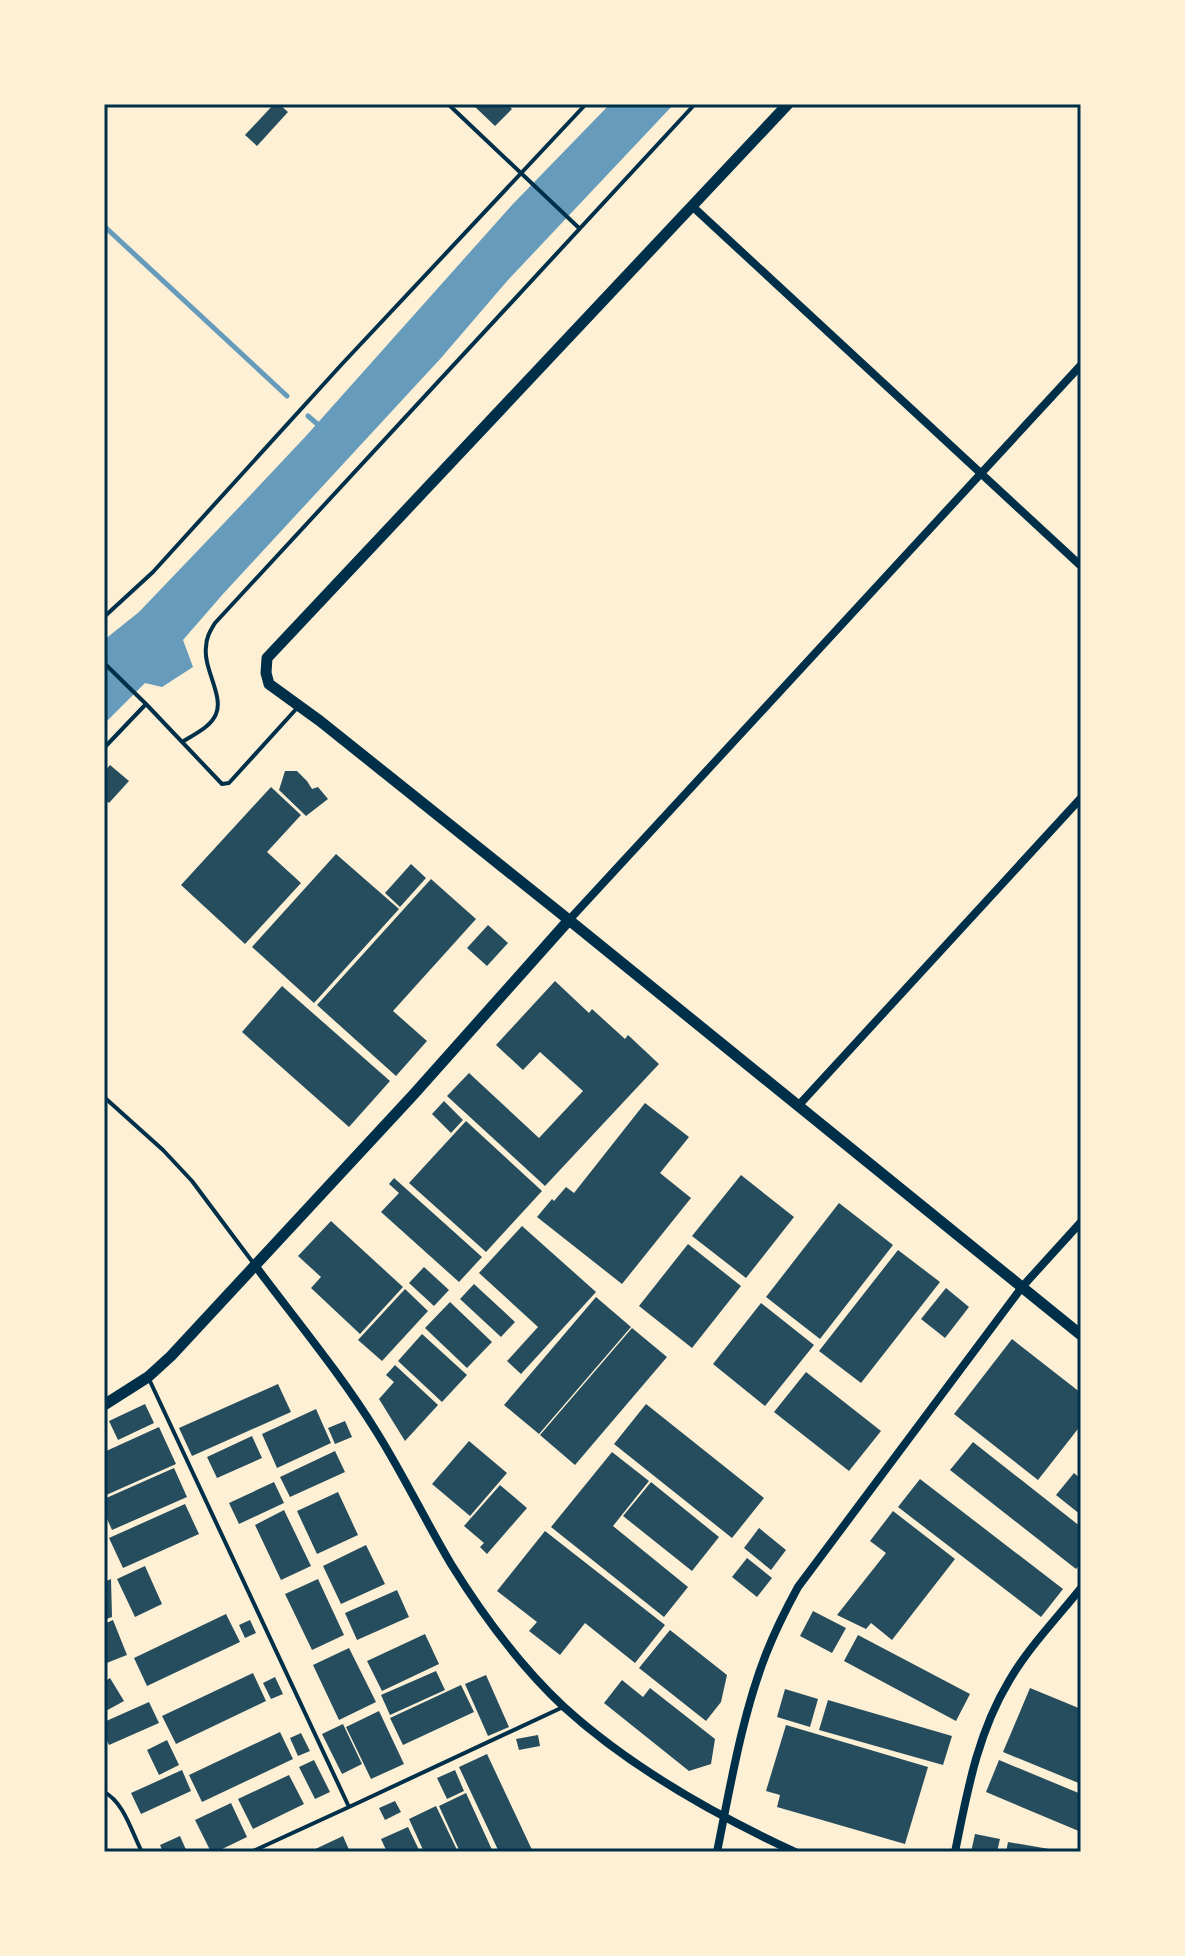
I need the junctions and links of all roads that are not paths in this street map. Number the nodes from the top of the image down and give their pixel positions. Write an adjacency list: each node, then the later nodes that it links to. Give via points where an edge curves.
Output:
1 (448, 104): 5 (lane)
2 (586, 104): 5 (lane)
3 (695, 104): 7 (lane)
4 (788, 104): 6 (street)
5 (522, 173): 7 (lane); 11 (lane, via 153,572)
6 (692, 206): 9 (street); 14 (street, via 267,658 269,684)
7 (579, 228): 15 (lane, via 215,623 205,649 216,716)
8 (1081, 365): 9 (street)
9 (982, 474): 10 (street); 18 (street)
10 (1081, 566)
11 (104, 617)
12 (104, 663): 13 (lane)
13 (146, 704): 15 (lane); 16 (lane)
14 (298, 706): 15 (lane, via 229,783 222,784); 18 (street)
15 (182, 742)
16 (104, 748)
17 (1081, 798): 20 (street)
18 (569, 920): 20 (street); 22 (street)
19 (104, 1097): 22 (lane, via 192,1181)
20 (798, 1106): 23 (street)
21 (1081, 1222): 23 (street)
22 (254, 1264): 25 (street); 28 (street, via 375,1428 480,1608)
23 (1022, 1287): 24 (street); 31 (street, via 798,1587 756,1680)
24 (1081, 1335)
25 (148, 1377): 26 (street); 30 (lane)
26 (104, 1405)
27 (1081, 1588): 36 (street, via 1009,1680 995,1707 975,1759)
28 (563, 1707): 30 (lane); 31 (street, via 649,1772)
29 (104, 1792): 32 (lane, via 118,1804)
30 (349, 1807): 33 (lane)
31 (724, 1817): 34 (street); 35 (street)
32 (142, 1852)
33 (251, 1852)
34 (717, 1852)
35 (795, 1852)
36 (955, 1852)

